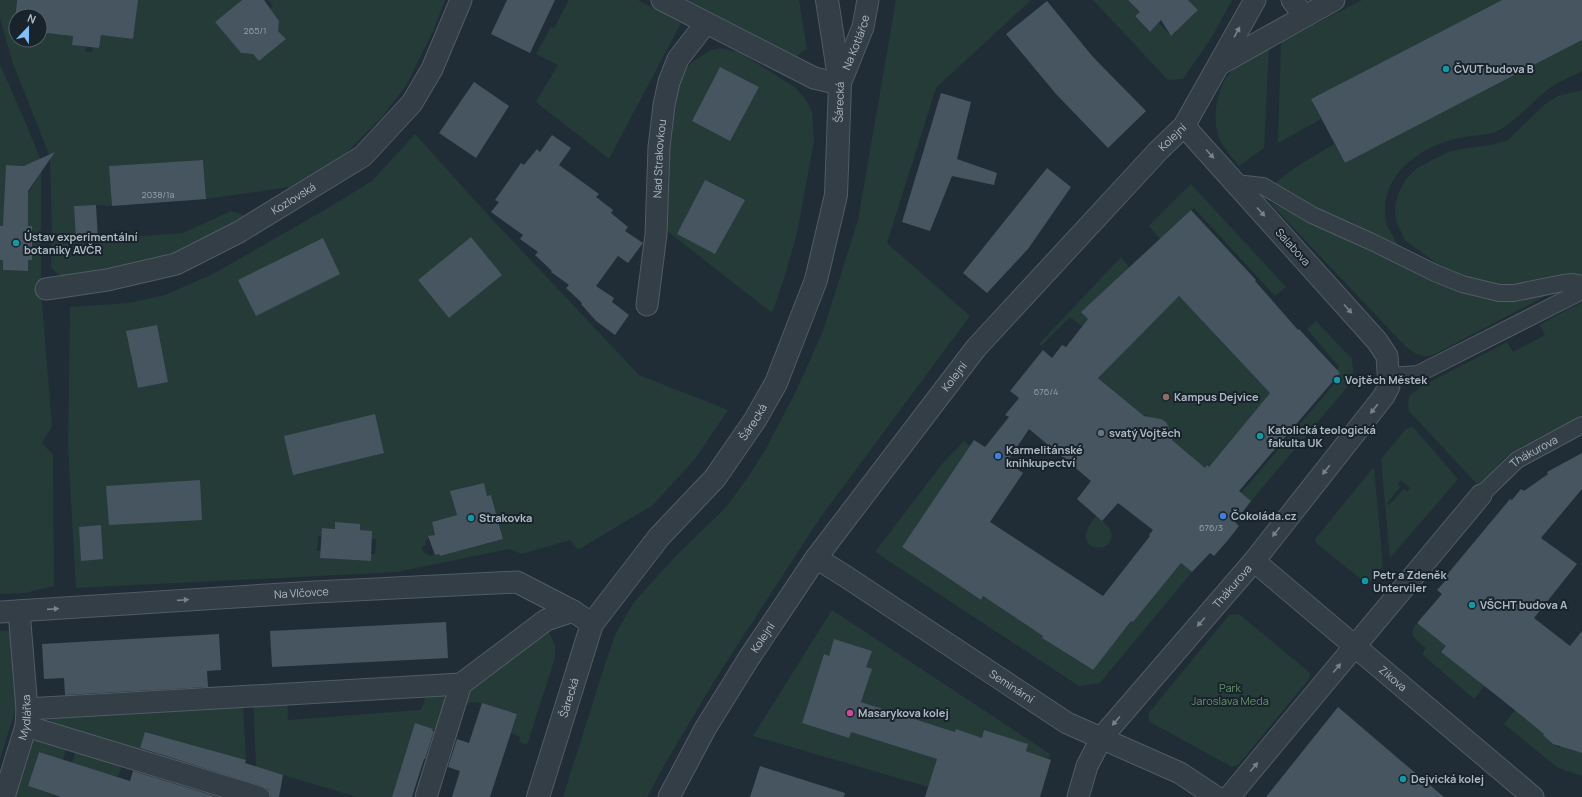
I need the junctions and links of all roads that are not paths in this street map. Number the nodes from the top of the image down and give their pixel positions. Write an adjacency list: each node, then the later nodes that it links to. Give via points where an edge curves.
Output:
1 (461, 0): 14 (street, Kozlovská, via 432,69 412,103 363,156 239,232 176,264 107,280)
2 (662, 0): 8 (street)
3 (827, 0): 10 (street, Šárecká)
4 (868, 0): 10 (street, Na Kotlářce, via 863,27)
5 (1255, 0): 9 (street, Kolejní, one-way to 5)
6 (1334, 0): 7 (street)
7 (1298, 8): 9 (street)
8 (706, 23): 10 (street, via 814,78); 16 (street, Nad Strakovkou, via 678,59 664,105 659,147 656,234)
9 (1220, 64): 11 (street, Kolejní)
10 (840, 84): 24 (street, Šárecká, via 836,195 816,280 776,384 715,478 659,537)
11 (1184, 126): 12 (street, Salabova, one-way to 12); 20 (street, Kolejní, via 976,348)
12 (1235, 183): 13 (street, via 1263,186 1312,215 1462,284 1499,293 1563,283); 17 (street, Salabova, one-way to 17, via 1377,341 1387,356)
13 (1582, 284)
14 (46, 289)
15 (1582, 291): 17 (street, via 1418,374)
16 (647, 305)
17 (1389, 376): 21 (street, Thákurova, one-way to 21, via 1389,386 1384,396)
18 (1582, 425): 19 (street, Thákurova, via 1516,460)
19 (1481, 495): 25 (street, Thákurova)
20 (816, 558): 28 (street, Seminární, via 1067,722); 33 (street, Kolejní, via 705,729)
21 (1254, 561): 25 (street, Zikova); 28 (street, Thákurova, one-way to 28)
22 (10, 611): 23 (street, Na Vlčovce, one-way to 23, via 517,582); 27 (street, Mydlářka)
23 (573, 611): 24 (street, Na Vlčovce); 26 (street, via 546,620)
24 (592, 624): 32 (street, Šárecká)
25 (1356, 646): 36 (street, Thákurova, one-way to 25); 37 (street, Zikova)
26 (461, 684): 27 (street); 31 (street)
27 (27, 717): 29 (street, Mydlářka); 30 (street)
28 (1102, 737): 34 (street, Thákurova, via 1087,766); 35 (street, Seminární, via 1180,773)
29 (4, 797)
30 (259, 797)
31 (426, 797)
32 (538, 797)
33 (669, 797)
34 (1078, 797)
35 (1216, 797)
36 (1229, 797)
37 (1533, 797)

